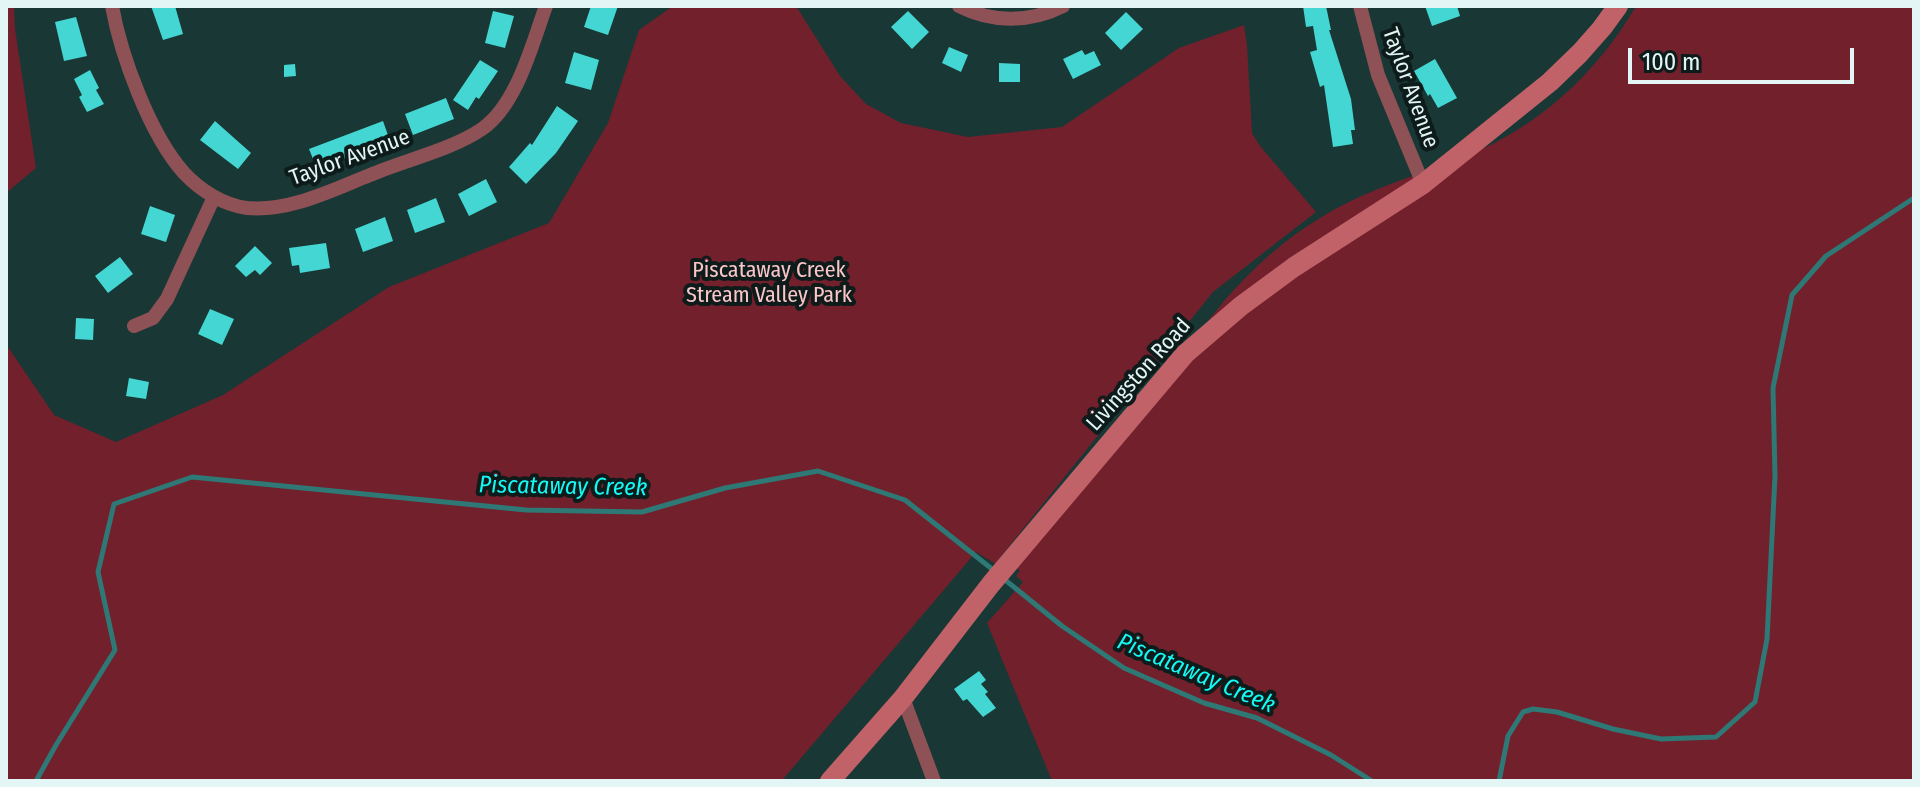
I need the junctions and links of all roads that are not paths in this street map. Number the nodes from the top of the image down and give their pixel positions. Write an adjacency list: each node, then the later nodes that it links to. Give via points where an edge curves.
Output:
1 (112, 6): 8 (street, Taylor Avenue, via 131,70 162,141 182,171)
2 (546, 6): 8 (street, Taylor Avenue, via 517,84 481,129 302,201 246,208)
3 (959, 6): 4 (street, via 1001,19 1033,18)
4 (1063, 6)
5 (1360, 6): 7 (street, Taylor Avenue, via 1378,75)
6 (1618, 6): 7 (main road, Livingston Road, via 1550,82)
7 (1423, 184): 10 (main road, Livingston Road, via 1294,267 1185,354 991,584)
8 (214, 197): 9 (street, via 167,299 153,318)
9 (134, 326)
10 (903, 698): 11 (main road, Livingston Road); 12 (street)
11 (830, 781)
12 (934, 781)

